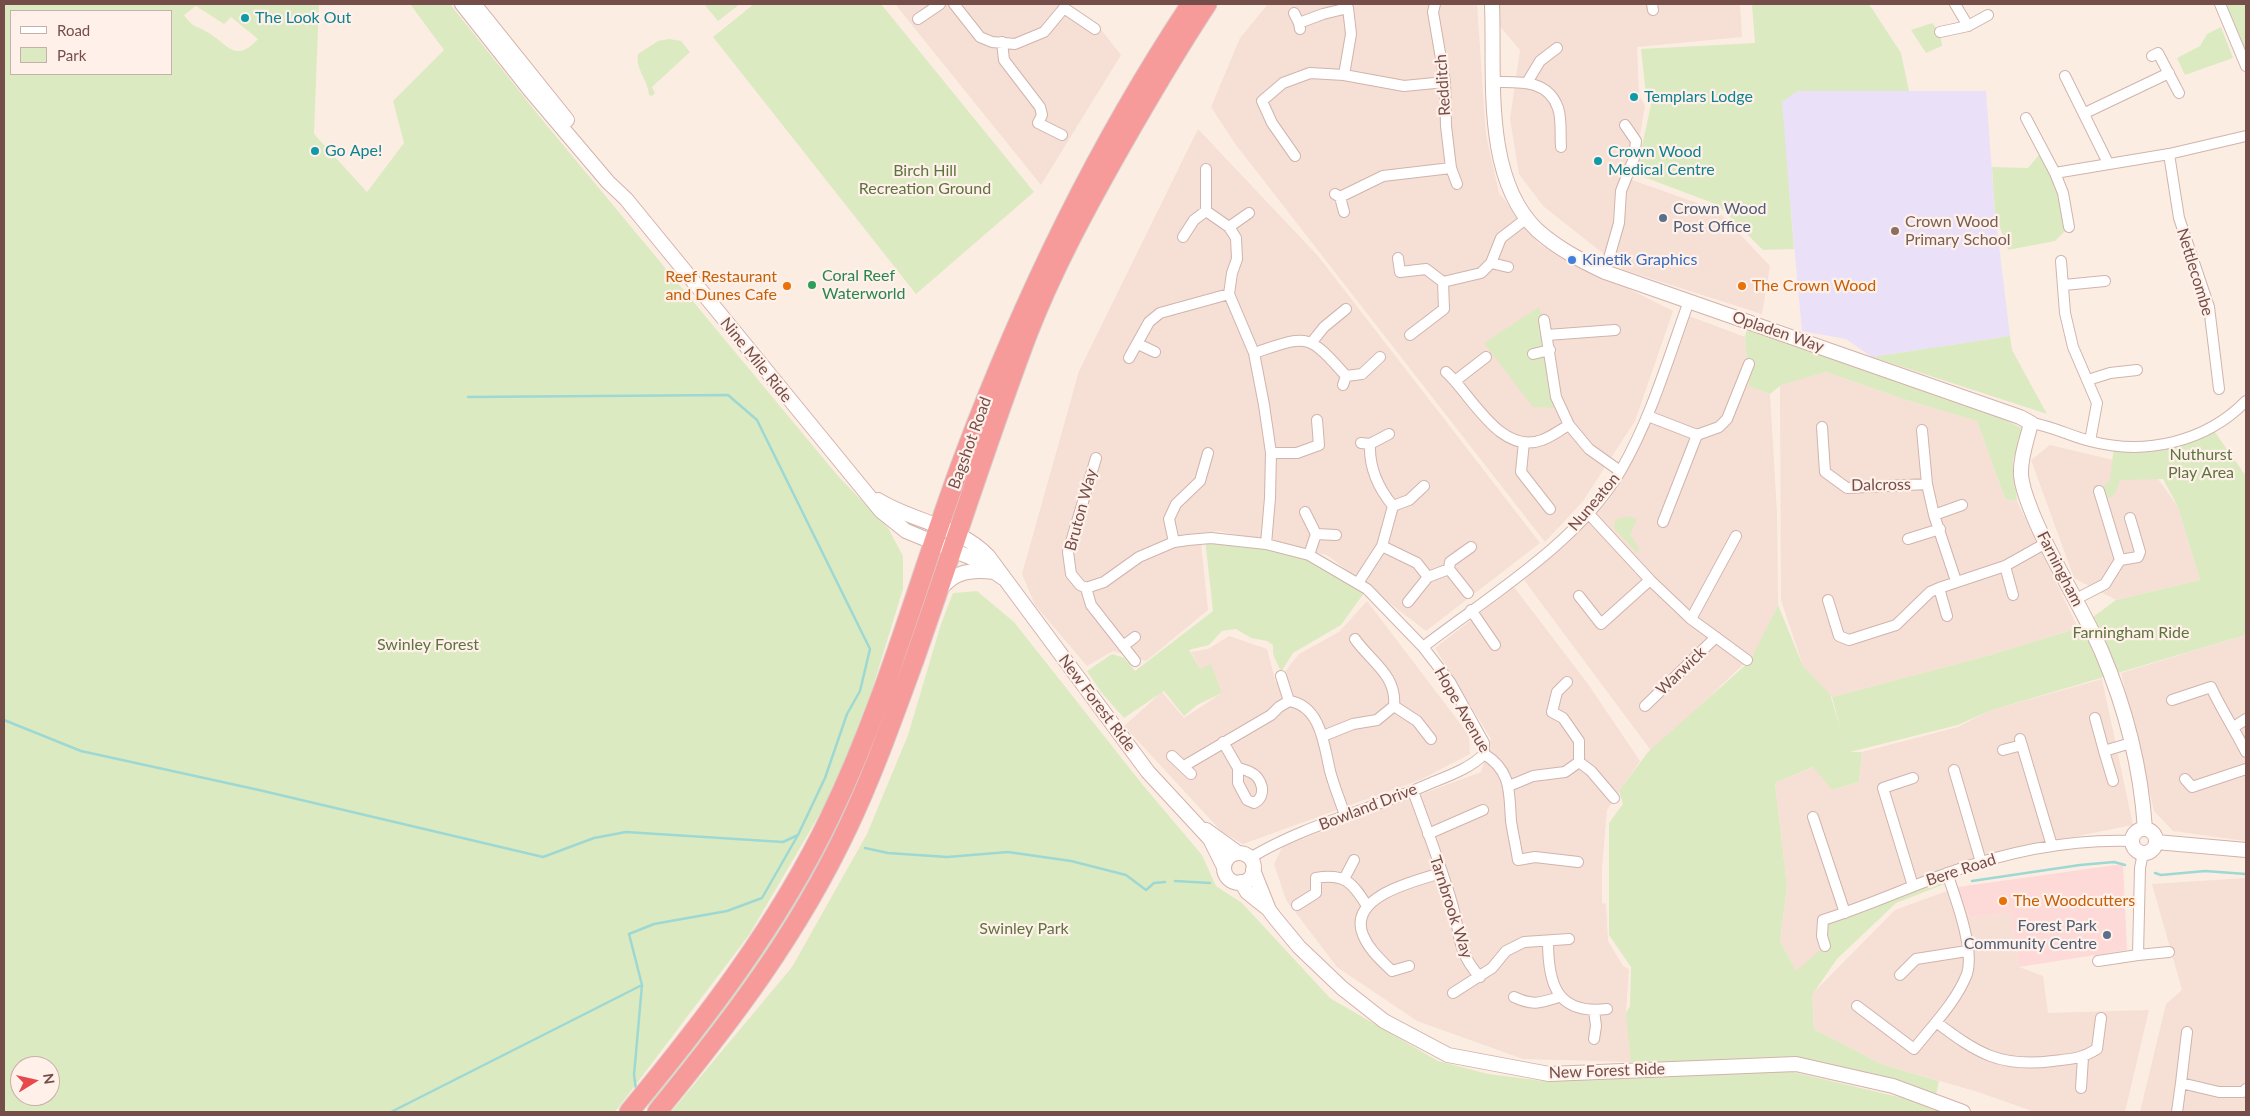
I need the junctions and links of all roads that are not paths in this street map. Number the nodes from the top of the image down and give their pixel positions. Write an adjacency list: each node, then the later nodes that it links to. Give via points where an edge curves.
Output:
1 (462, 4): 45 (main road, Nine Mile Ride, via 530,90)
2 (474, 4): 45 (main road, Nine Mile Ride, via 614,176)
3 (940, 4): 15 (street)
4 (954, 4): 19 (street, via 980,37)
5 (1191, 4): 30 (highway)
6 (1207, 4): 30 (highway)
7 (1436, 4): 28 (street, Redditch, via 1433,12)
8 (1492, 4): 29 (main road, Opladen Way)
9 (1956, 4): 16 (street)
10 (2220, 4): 21 (street)
11 (1061, 6): 17 (street); 19 (street, via 1044,32 1015,44)
12 (1348, 6): 13 (street, via 1300,26); 25 (street, via 1351,34)
13 (1294, 13)
14 (1988, 15): 16 (street)
15 (918, 19)
16 (1968, 26): 18 (street)
17 (1095, 29)
18 (1940, 32)
19 (1002, 42): 35 (street, via 1004,60 1040,107 1042,115 1038,123)
20 (1557, 48): 27 (street, via 1540,61)
21 (2244, 54): 23 (street)
22 (2152, 56): 24 (street, via 2158,52)
23 (2246, 66)
24 (2169, 73): 31 (street); 32 (street)
25 (1344, 74): 28 (street, via 1404,86); 39 (street, via 1310,72 1283,83 1262,101 1272,123)
26 (2065, 76): 32 (street)
27 (1528, 81): 29 (street); 37 (street, via 1548,91 1558,108)
28 (1445, 82): 41 (street, Redditch)
29 (1494, 82): 49 (main road, Opladen Way, via 1500,158 1509,188)
30 (1149, 84): 113 (highway, Bagshot Road, via 1045,295); 113 (highway, Bagshot Road, via 1072,208 1034,286 998,368)
31 (2178, 93)
32 (2085, 113): 40 (street)
33 (2026, 118): 43 (street)
34 (1625, 125): 57 (street, via 1636,141 1634,158 1621,192 1619,223)
35 (1062, 135)
36 (2246, 136): 38 (street)
37 (1561, 148)
38 (2169, 154): 40 (street); 82 (street, Nettlecombe, via 2179,218 2209,307)
39 (1295, 156)
40 (2108, 163): 43 (street)
41 (1451, 168): 44 (street, Redditch); 47 (street, via 1383,176 1338,196)
42 (1206, 169): 46 (street)
43 (2055, 173): 51 (street, via 2063,193)
44 (1457, 184)
45 (626, 199): 113 (main road, Nine Mile Ride, via 891,520 906,531)
46 (1206, 211): 50 (street); 52 (street, via 1194,220)
47 (1344, 212)
48 (1249, 213): 50 (street)
49 (1527, 218): 55 (street, via 1501,238); 57 (main road, Opladen Way, via 1553,243 1578,260)
50 (1229, 227): 61 (street, via 1236,238 1237,259)
51 (2068, 227)
52 (1183, 237)
53 (1398, 258): 59 (street, via 1400,272 1426,269)
54 (2061, 261): 60 (street)
55 (1491, 263): 56 (street); 59 (street, via 1481,273)
56 (1508, 267)
57 (1605, 272): 62 (main road, Opladen Way)
58 (2104, 281): 60 (street)
59 (1443, 282): 66 (street, via 1444,309)
60 (2064, 285): 80 (street, via 2065,313 2073,347)
61 (1229, 294): 69 (street, via 1160,313 1149,322); 72 (street)
62 (1689, 302): 84 (street, Nuneaton); 86 (main road, Opladen Way, via 2020,417)
63 (1346, 309): 68 (street, via 1324,326)
64 (1544, 320): 67 (street)
65 (1608, 333): 67 (street)
66 (1410, 335)
67 (1547, 335): 70 (street)
68 (1312, 342): 72 (street, via 1296,339); 74 (street, via 1324,351 1344,381 1362,374)
69 (1138, 344): 71 (street); 76 (street)
70 (1550, 350): 73 (street); 87 (street, via 1556,397)
71 (1155, 352)
72 (1254, 353): 94 (street)
73 (1533, 354)
74 (1380, 357)
75 (1486, 357): 81 (street)
76 (1129, 358)
77 (1749, 364): 91 (street, via 1727,419)
78 (2137, 370): 80 (street)
79 (1446, 372): 81 (street)
80 (2088, 380): 93 (street, via 2096,403)
81 (1456, 381): 92 (street, via 1490,424 1509,439)
82 (2219, 390)
83 (2246, 401): 93 (street, Opladen Way, via 2223,421 2186,440 2135,447)
84 (1648, 416): 91 (street); 97 (street, Nuneaton)
85 (1317, 420): 94 (street, via 1319,445 1298,453)
86 (2031, 424): 93 (street, Opladen Way, via 2043,425); 116 (main road, Farningham, via 2021,460 2021,475 2023,490)
87 (1569, 425): 92 (street, via 1541,441); 97 (street, via 1589,449)
88 (1822, 426): 98 (street, Dalcross, via 1825,472 1847,488)
89 (1922, 430): 98 (street, Dalcross)
90 (1389, 434): 102 (street, via 1366,443 1373,471)
91 (1697, 435): 108 (street)
92 (1524, 442): 103 (street, via 1521,472)
93 (2090, 442)
94 (1271, 452): 117 (street)
95 (1208, 453): 115 (street, via 1200,481 1176,504 1170,519)
96 (1096, 458): 129 (street, Bruton Way, via 1068,552 1072,574)
97 (1620, 471): 105 (street, Nuneaton)
98 (1926, 484): 106 (street, Dalcross)
99 (1424, 486): 102 (street, via 1409,500)
100 (2099, 492): 121 (street)
101 (1962, 505): 106 (street)
102 (1393, 506): 118 (street)
103 (1550, 509)
104 (1305, 512): 110 (street)
105 (1588, 513): 126 (street, Warwick); 138 (street, Nuneaton, via 1529,567)
106 (1934, 515): 109 (street, Dalcross)
107 (2130, 518): 121 (street, via 2140,552 2138,557)
108 (1663, 522)
109 (1940, 529): 114 (street); 127 (street, Dalcross)
110 (1316, 534): 111 (street); 120 (street)
111 (1336, 535)
112 (1736, 536): 140 (street)
113 (946, 538): 124 (main road, New Forest Ride, via 977,544); 131 (highway, Bagshot Road); 228 (highway, Bagshot Road, via 864,742 829,820 791,891 726,990)
114 (1908, 539)
115 (1174, 542): 117 (street, via 1211,538); 129 (street, via 1139,557 1104,582)
116 (2046, 543): 122 (street); 135 (main road, Farningham)
117 (1266, 544): 120 (street)
118 (1382, 546): 125 (street, via 1417,563); 128 (street)
119 (1471, 547): 123 (street, via 1450,562)
120 (1309, 555): 128 (street)
121 (2120, 560): 135 (street, via 2105,584)
122 (2005, 566): 127 (street); 133 (street)
123 (1449, 569): 125 (street); 132 (street)
124 (999, 575): 131 (main road, via 980,570 960,573); 182 (main road, New Forest Ride, via 1148,772)
125 (1428, 576): 137 (street)
126 (1650, 580): 134 (street, via 1601,624); 140 (street, Warwick)
127 (1956, 581): 130 (street)
128 (1358, 583): 146 (street)
129 (1086, 588): 145 (street, Bruton Way, via 1091,605)
130 (1938, 588): 136 (street, via 1896,625 1849,640 1839,636); 139 (street)
131 (938, 593): 229 (highway, Bagshot Road, via 898,706 847,828 800,917 741,1007)
132 (1468, 593)
133 (2013, 595)
134 (1579, 596)
135 (2076, 599): 161 (main road, Farningham, via 2109,671)
136 (1828, 600)
137 (1408, 602)
138 (1471, 610): 144 (street); 146 (street, Nuneaton)
139 (1947, 616)
140 (1691, 619): 142 (street, Warwick)
141 (1136, 637): 145 (street)
142 (1716, 637): 148 (street, Warwick); 154 (street, Warwick)
143 (1355, 639): 153 (street, via 1390,678)
144 (1495, 645)
145 (1123, 646): 147 (street, Bruton Way)
146 (1424, 647): 165 (street, Hope Avenue, via 1450,682 1484,743)
147 (1135, 660)
148 (1747, 660)
149 (1281, 676): 152 (street)
150 (1567, 682): 167 (street, via 1557,692 1552,712 1563,718 1579,741)
151 (2172, 700): 157 (street, via 2211,687)
152 (1288, 701): 158 (street, via 1305,708); 160 (street, via 1271,715)
153 (1394, 706): 158 (street, via 1377,720 1353,724); 159 (street, via 1417,721)
154 (1645, 706)
155 (2094, 718): 163 (street)
156 (2246, 719): 157 (street)
157 (2234, 727): 164 (street)
158 (1323, 736): 180 (street, via 1330,772)
159 (1431, 739)
160 (1223, 742): 168 (street); 169 (street)
161 (2131, 743): 163 (street); 183 (main road, Farningham)
162 (2003, 750): 187 (street, via 2021,742)
163 (2104, 751): 175 (street)
164 (2246, 752)
165 (1484, 754): 176 (street, Hope Avenue, via 1495,761); 177 (street, Bowland Drive, via 1478,760)
166 (1172, 756): 168 (street)
167 (1579, 762): 176 (street, via 1565,772 1533,776); 178 (street)
168 (1184, 766): 172 (street)
169 (1238, 768)
170 (2246, 769): 174 (street, via 2192,787)
171 (1954, 770): 193 (street)
172 (1191, 774)
173 (1913, 778): 199 (street, via 1883,788)
174 (2185, 779)
175 (2113, 781)
176 (1509, 786): 192 (street, Hope Avenue, via 1518,860 1535,858)
177 (1413, 791): 180 (street, Bowland Drive); 184 (street, Tarnbrook Way)
178 (1614, 798)
179 (1482, 810): 184 (street, Tarnbrook Way)
180 (1346, 815): 190 (street, Bowland Drive, via 1295,835)
181 (1813, 817): 203 (street)
182 (1198, 824): 190 (main road, New Forest Ride); 194 (main road, New Forest Ride, via 1210,839)
183 (2145, 829): 185 (main road, via 2138,831); 186 (main road, via 2152,832)
184 (1428, 834): 195 (street, Tarnbrook Way)
185 (2132, 841): 187 (street, Bere Road); 189 (main road, via 2134,848)
186 (2156, 842): 188 (main road); 189 (main road, via 2150,852)
187 (2052, 846): 193 (street, Bere Road)
188 (2246, 850)
189 (2142, 853): 209 (street)
190 (1247, 860): 194 (main road, via 1230,856); 198 (main road, via 1249,879); 202 (main road, New Forest Ride)
191 (1354, 860): 197 (street)
192 (1578, 862)
193 (1980, 862): 196 (street, Bere Road)
194 (1224, 867): 198 (main road, via 1230,879)
195 (1441, 873): 201 (street, via 1394,888); 213 (street, Tarnbrook Way, via 1461,948)
196 (1947, 873): 199 (street, Bere Road); 207 (street, via 1965,928)
197 (1344, 879): 200 (street, via 1316,878 1316,894); 201 (street, via 1356,888)
198 (1241, 882): 202 (main road, New Forest Ride, via 1247,892)
199 (1912, 886): 203 (street, Bere Road)
200 (1297, 905)
201 (1367, 906): 211 (street, via 1362,919 1363,934 1373,952 1392,971)
202 (1269, 910): 230 (main road, New Forest Ride, via 1299,947 1342,988 1384,1021 1448,1055 1549,1074 1796,1064 1894,1086)
203 (1845, 913): 206 (street, Bere Road, via 1823,920)
204 (1569, 939): 205 (street, Tarnbrook Way)
205 (1548, 941): 213 (street, Tarnbrook Way, via 1524,942 1506,951); 216 (street, via 1551,982)
206 (1825, 946)
207 (1967, 951): 212 (street, via 1916,959); 221 (street, via 1968,972 1956,997)
208 (2168, 952): 209 (street)
209 (2138, 955): 210 (street)
210 (2098, 961)
211 (1410, 966)
212 (1900, 975)
213 (1480, 977): 214 (street, Tarnbrook Way)
214 (1453, 993)
215 (1514, 997): 216 (street, via 1528,1004)
216 (1559, 997): 219 (street, via 1583,1009)
217 (1857, 1006): 221 (street, via 1914,1049)
218 (1607, 1009): 219 (street)
219 (1594, 1010): 223 (street)
220 (2101, 1018): 224 (street, via 2097,1049)
221 (1936, 1022): 224 (street, via 1987,1056 2034,1064)
222 (2187, 1032): 225 (street)
223 (1594, 1039)
224 (2083, 1058): 226 (street)
225 (2181, 1083): 227 (street, via 2219,1092); 231 (street)
226 (2081, 1088)
227 (2246, 1090)
228 (629, 1112)
229 (657, 1112)
230 (1963, 1112)
231 (2177, 1112)

